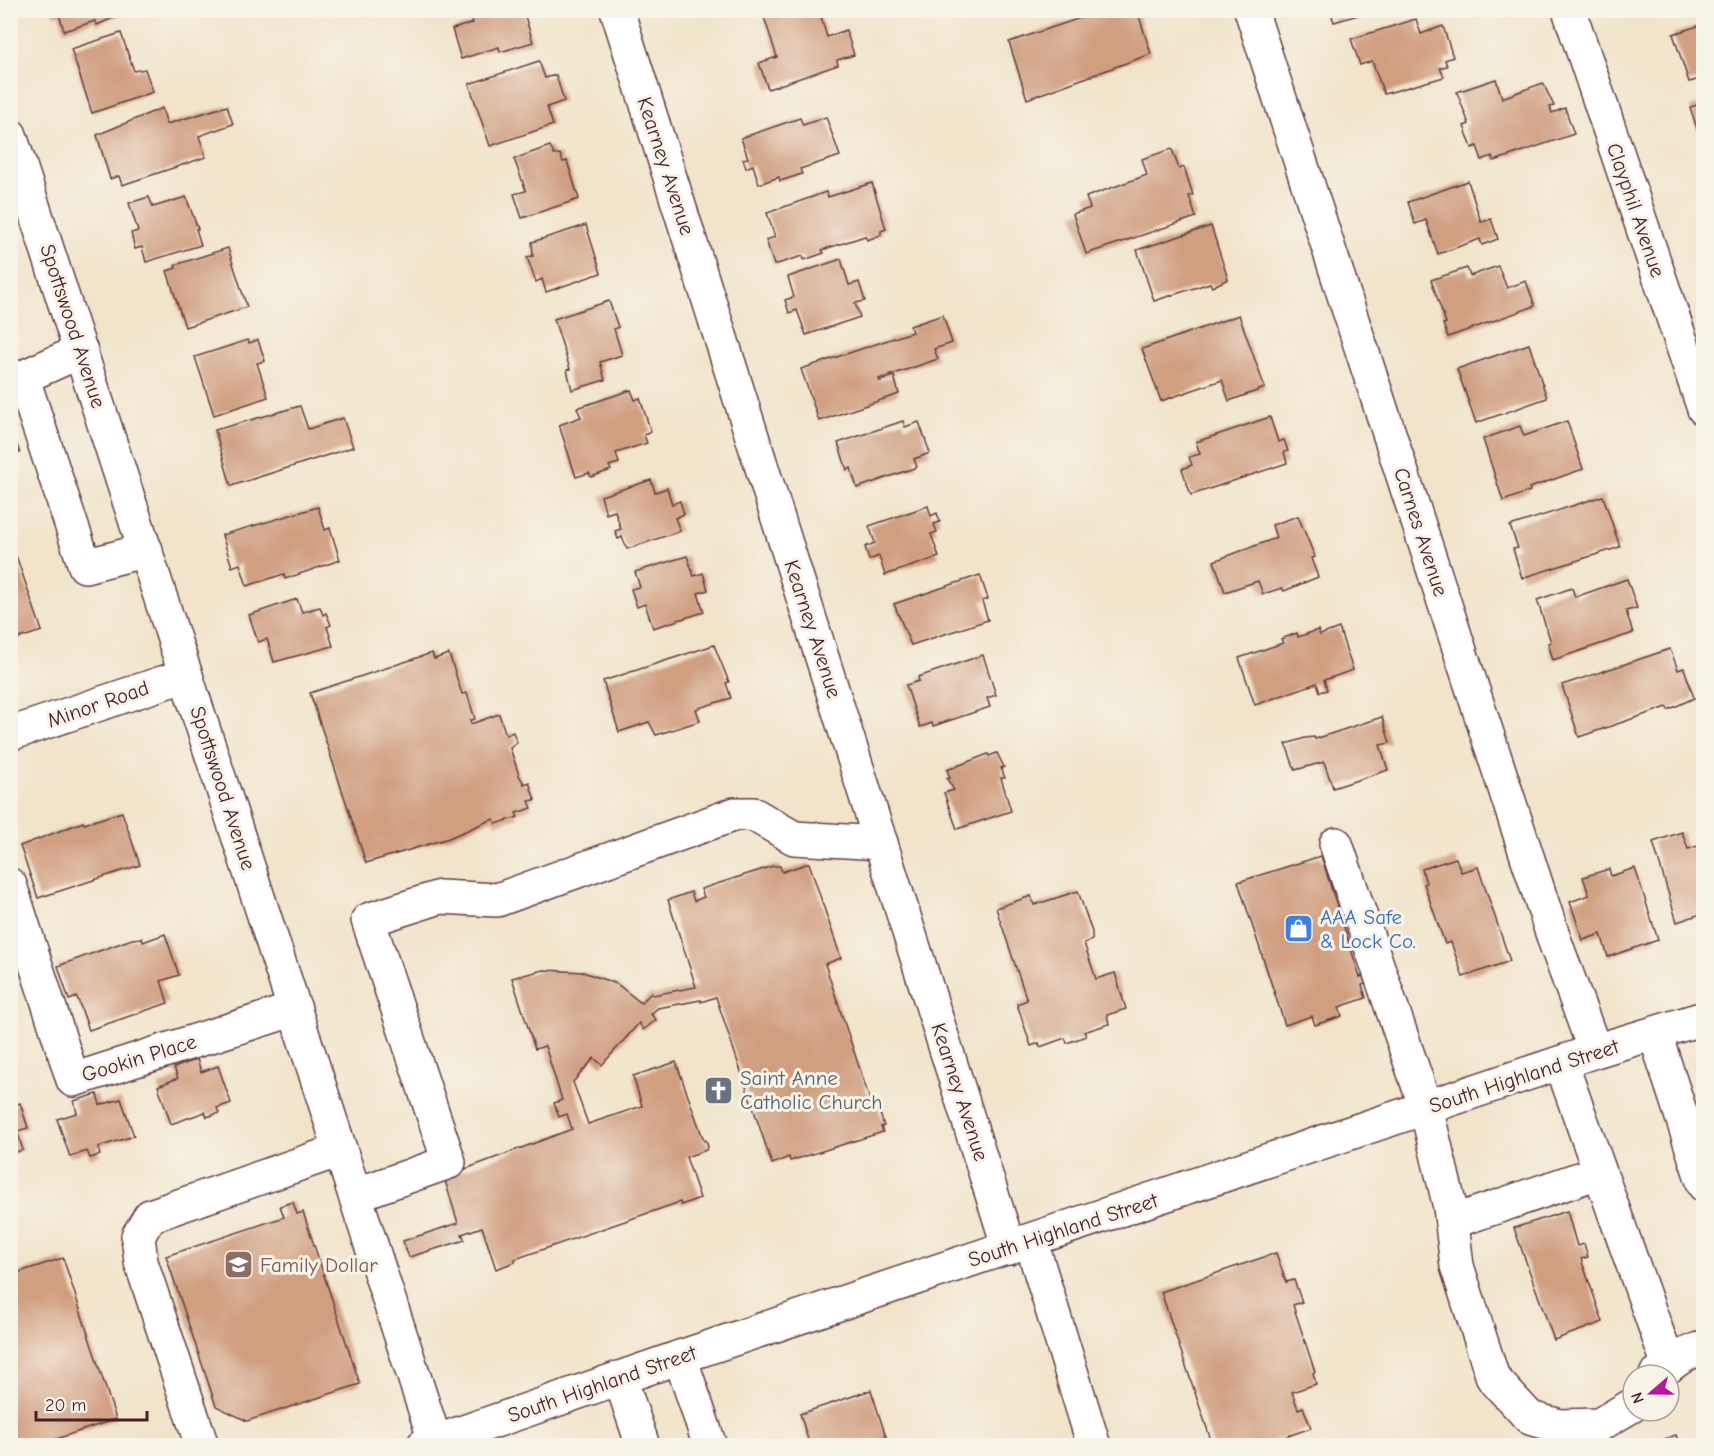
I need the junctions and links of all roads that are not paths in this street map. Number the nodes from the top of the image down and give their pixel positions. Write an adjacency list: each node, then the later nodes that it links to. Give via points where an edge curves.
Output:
1 (617, 10): 11 (street, Kearney Avenue)
2 (1251, 10): 17 (street, Carnes Avenue)
3 (1569, 10): 7 (street, Clayphil Avenue)
4 (10, 135): 5 (street, Spottswood Avenue)
5 (81, 351): 6 (street); 8 (street, Spottswood Avenue)
6 (17, 381): 8 (street, via 85,566)
7 (1704, 409)
8 (146, 550): 9 (street, Spottswood Avenue)
9 (186, 675): 10 (street, Minor Road); 14 (street, Spottswood Avenue)
10 (10, 734)
11 (881, 843): 23 (street, via 794,838 753,814 735,814 497,900 440,897 368,920 449,1161); 25 (street, Kearney Avenue)
12 (1336, 844): 19 (street)
13 (10, 885): 14 (street, Gookin Place, via 74,1080)
14 (295, 1009): 20 (street, Spottswood Avenue)
15 (1704, 1018): 16 (street, South Highland Street)
16 (1655, 1034): 17 (street, South Highland Street); 22 (street)
17 (1595, 1051): 18 (street, South Highland Street)
18 (1561, 1064): 19 (street, South Highland Street); 21 (street)
19 (1426, 1108): 24 (street); 25 (street, South Highland Street)
20 (340, 1150): 23 (street, Spottswood Avenue); 33 (street, via 150,1216 138,1236 141,1262)
21 (1599, 1172): 24 (street); 28 (street)
22 (1704, 1185)
23 (355, 1195): 32 (street, Spottswood Avenue)
24 (1452, 1222): 31 (street, via 1457,1266 1493,1378 1530,1418 1560,1426 1599,1425)
25 (1020, 1244): 27 (street, South Highland Street); 36 (street, Kearney Avenue)
26 (1704, 1347): 29 (street)
27 (680, 1356): 30 (street, South Highland Street); 35 (street)
28 (1660, 1363)
29 (1672, 1363)
30 (620, 1378): 32 (street, South Highland Street); 34 (street)
31 (1621, 1412)
32 (429, 1443)
33 (202, 1446)
34 (643, 1446)
35 (710, 1446)
36 (1094, 1446)

